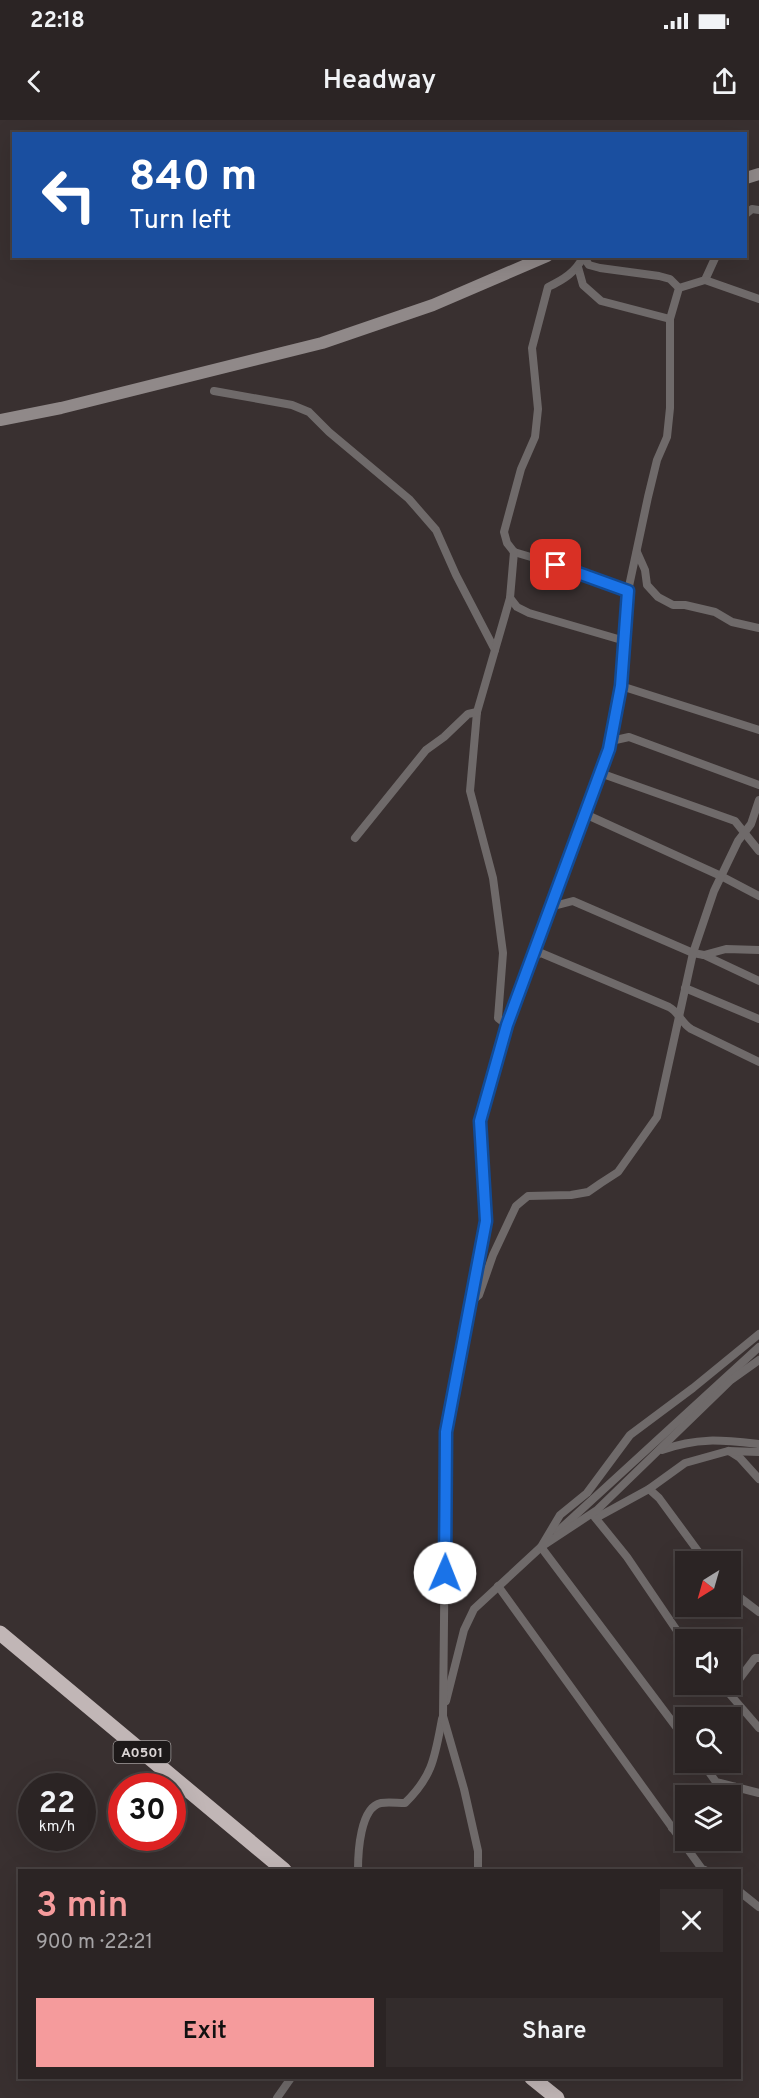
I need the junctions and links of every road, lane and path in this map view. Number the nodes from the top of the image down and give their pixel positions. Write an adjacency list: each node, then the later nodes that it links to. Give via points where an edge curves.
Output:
1 (542, 258): 11 (street, via 434,305 322,343)
2 (582, 258): 5 (street)
3 (584, 258): 7 (street, via 589,265 670,279)
4 (715, 258): 6 (street)
5 (578, 267): 9 (street, via 583,285 601,301); 13 (street, via 548,287 532,348 538,409 535,437 521,470 504,532)
6 (705, 280): 7 (street); 8 (street)
7 (679, 288): 9 (street)
8 (759, 299)
9 (670, 319): 12 (street, via 667,437 657,460)
10 (214, 391): 18 (street, via 292,405 309,412 409,499 436,530)
11 (0, 420)
12 (637, 549): 14 (street); 16 (street, via 647,585 658,597 673,605 715,612 732,622)
13 (514, 552): 14 (street); 15 (street)
14 (628, 591): 17 (street)
15 (510, 598): 17 (street, via 529,613); 18 (street)
16 (759, 628)
17 (625, 641): 19 (street)
18 (495, 650): 20 (street)
19 (621, 686): 21 (street); 22 (street)
20 (477, 712): 29 (street, via 468,714 426,750); 42 (street, via 470,791 493,878 503,952 498,1018)
21 (759, 730)
22 (611, 741): 23 (street); 24 (street, via 629,737)
23 (600, 773): 27 (street); 28 (street, via 735,821)
24 (759, 785)
25 (759, 800): 26 (street)
26 (757, 810): 28 (street)
27 (585, 814): 31 (street); 33 (street)
28 (744, 833): 30 (street); 31 (street)
29 (355, 838)
30 (759, 851)
31 (721, 876): 32 (street); 35 (street)
32 (759, 896)
33 (550, 907): 35 (street, via 573,901); 37 (street)
34 (759, 950): 36 (street, via 726,949)
35 (693, 953): 36 (street); 39 (street)
36 (704, 955): 38 (street)
37 (532, 957): 40 (street, via 541,953 557,959 669,1007); 42 (street)
38 (759, 981)
39 (685, 988): 40 (street); 41 (street)
40 (678, 1015): 43 (street, via 691,1029); 44 (street, via 657,1117 630,1157 618,1172 588,1192 528,1196 516,1206 479,1294)
41 (759, 1018)
42 (507, 1025): 44 (street, via 480,1121 486,1221)
43 (759, 1062)
44 (471, 1303): 65 (street, via 446,1432)
45 (759, 1334): 55 (street, via 630,1435 587,1493 560,1515)
46 (759, 1347): 55 (street)
47 (759, 1360): 50 (street, via 731,1380)
48 (759, 1444): 50 (street, via 716,1439)
49 (728, 1451): 51 (street); 52 (street); 53 (street, via 685,1463)
50 (658, 1452): 54 (street)
51 (759, 1452)
52 (759, 1479)
53 (649, 1490): 54 (street); 56 (street)
54 (594, 1516): 55 (street); 60 (street)
55 (541, 1547): 57 (street); 66 (street)
56 (698, 1551)
57 (495, 1588): 65 (street, via 474,1609 464,1630); 73 (street)
58 (741, 1598): 59 (street)
59 (759, 1612)
60 (676, 1629)
61 (0, 1633): 74 (highway, A0501)
62 (759, 1658): 63 (street)
63 (741, 1677)
64 (731, 1695): 67 (street)
65 (442, 1716): 75 (street, via 427,1778 405,1803 380,1803 366,1817 358,1849); 76 (street, via 464,1789 478,1851)
66 (675, 1725)
67 (759, 1728)
68 (710, 1773): 69 (street, via 717,1782)
69 (728, 1785)
70 (741, 1788): 71 (street)
71 (759, 1793)
72 (675, 1826): 73 (street)
73 (672, 1828): 77 (street)
74 (283, 1869)
75 (358, 1869)
76 (478, 1869)
77 (701, 1869)
78 (741, 1893): 79 (street)
79 (759, 1907)
80 (290, 2079): 82 (street)
81 (533, 2079): 83 (highway)
82 (277, 2098)
83 (557, 2098)

